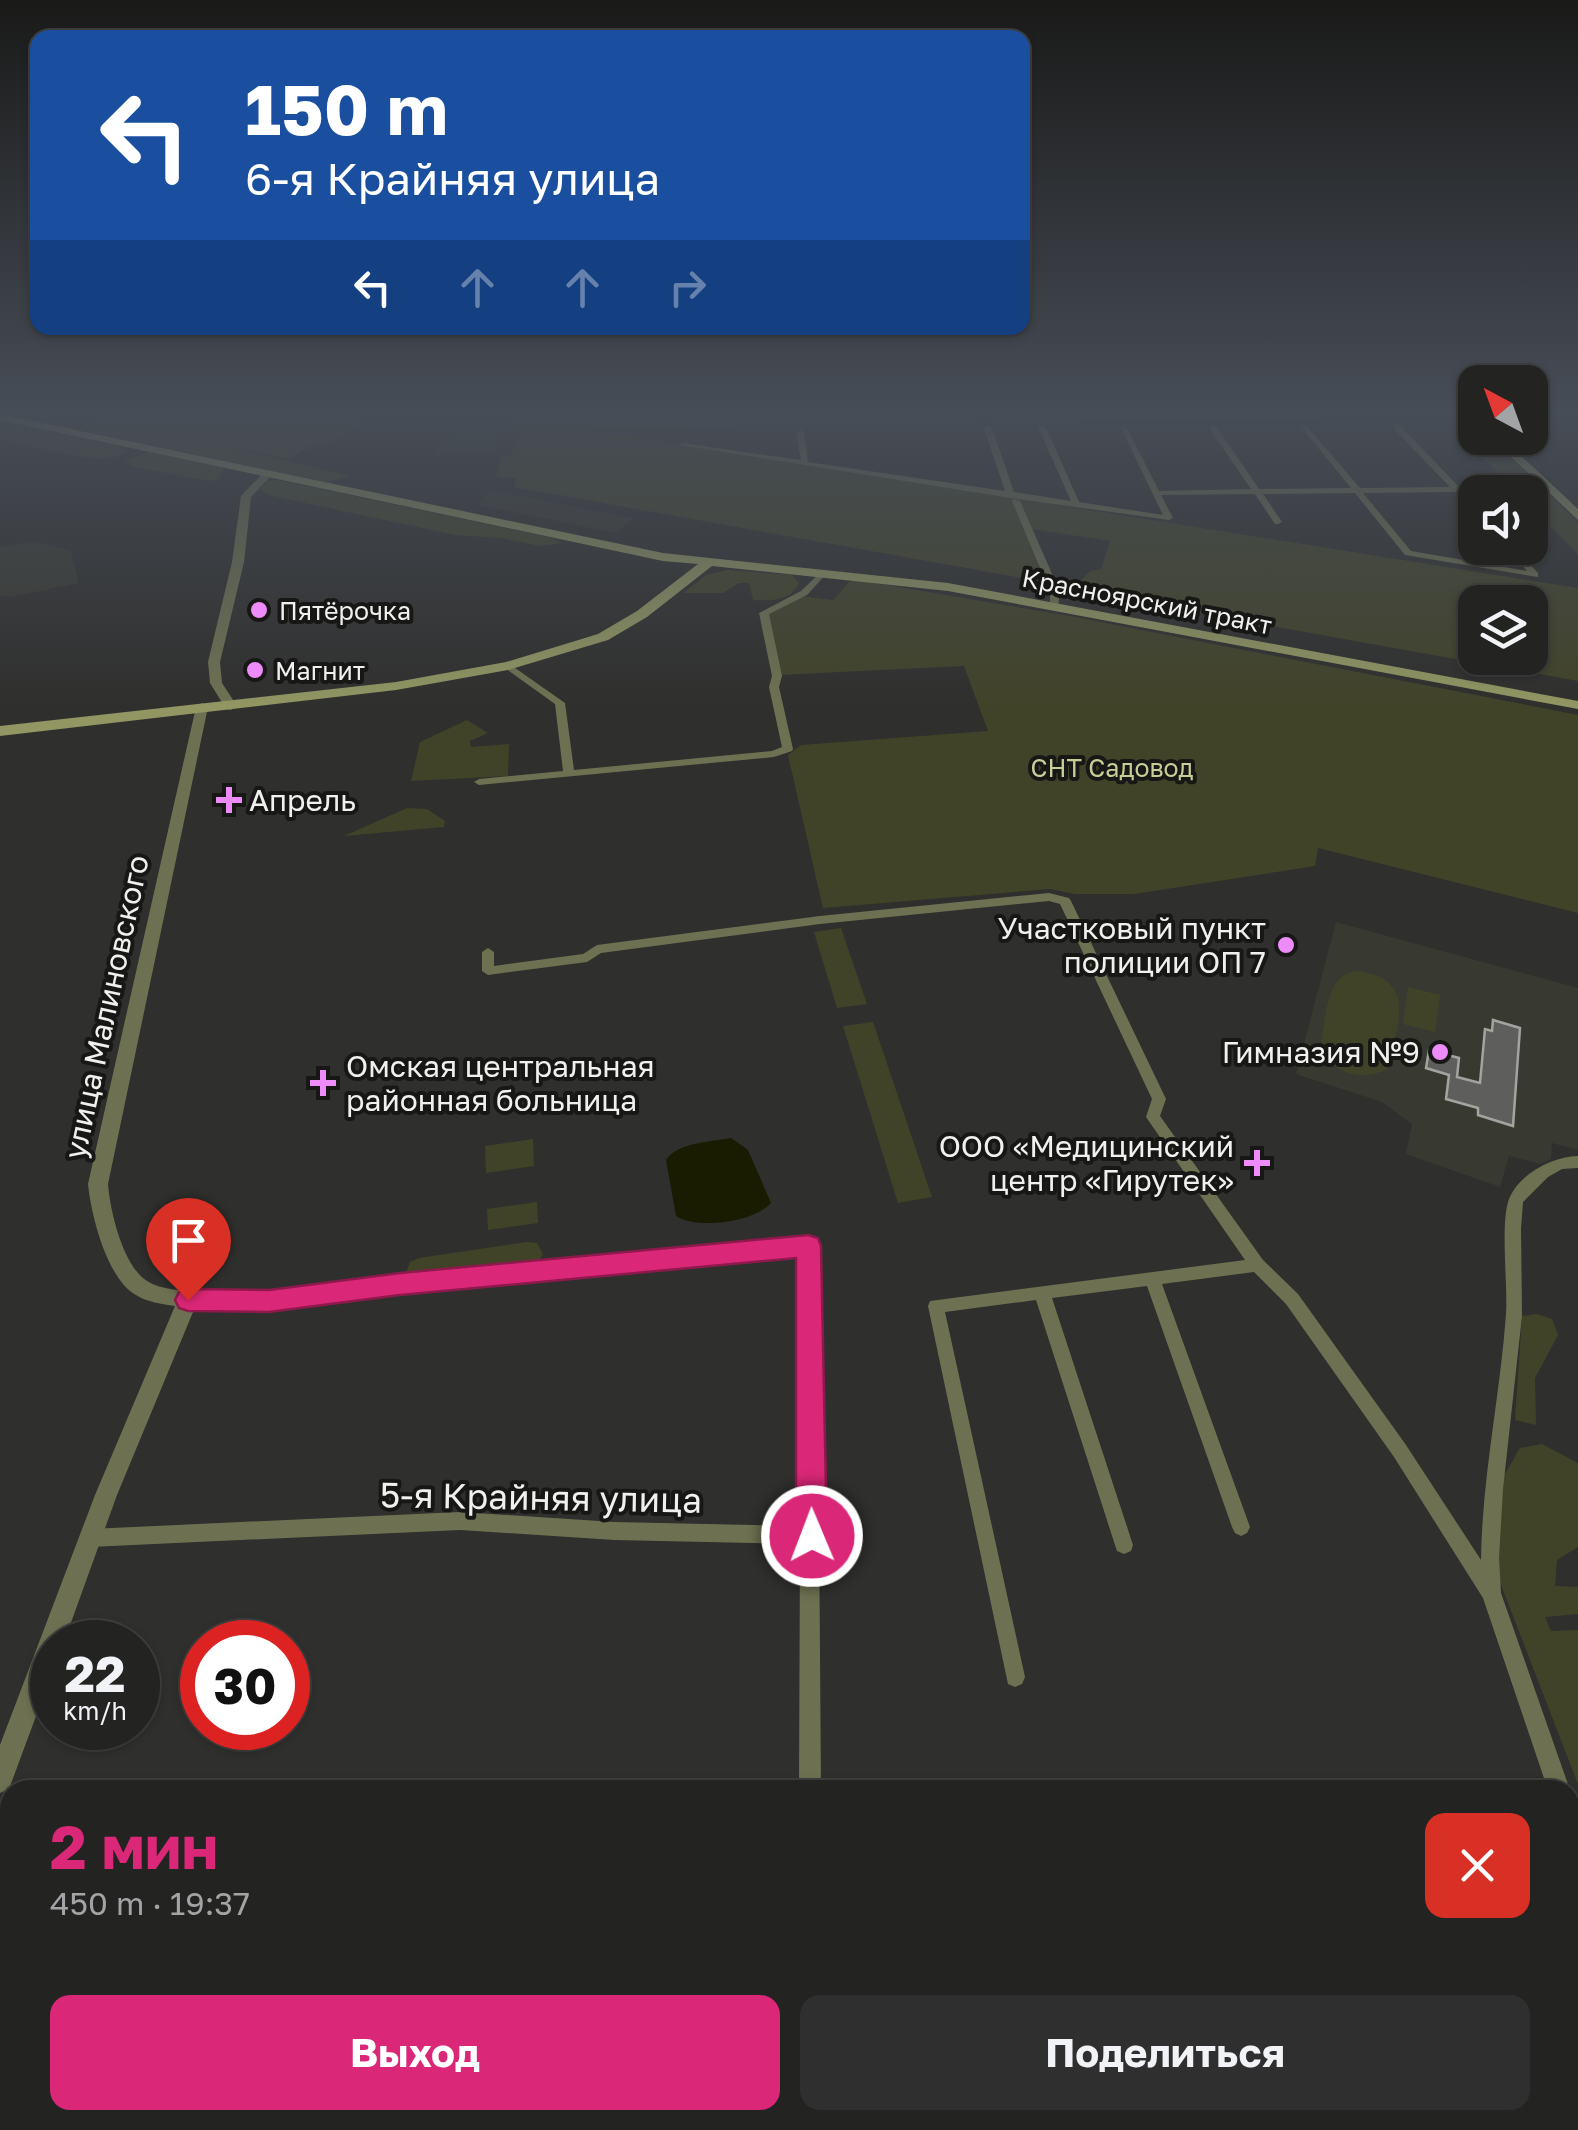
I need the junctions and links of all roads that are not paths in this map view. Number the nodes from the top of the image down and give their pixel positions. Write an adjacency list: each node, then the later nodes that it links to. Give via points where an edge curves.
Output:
1 (244, 508): 17 (street, via 214,662 216,684)
2 (438, 508): 10 (main road, Красноярский тракт)
3 (1019, 508): 14 (street)
4 (1095, 508): 5 (street, via 1169,518)
5 (1164, 508)
6 (1269, 508): 8 (street)
7 (1373, 508): 9 (street, via 1408,553)
8 (1278, 522)
9 (1458, 561)
10 (708, 563): 13 (main road, Красноярский тракт); 15 (main road, via 603,637)
11 (1481, 565): 12 (street, via 1535,574)
12 (1527, 565)
13 (823, 573): 14 (main road, Красноярский тракт); 21 (street, via 804,593 764,613 788,749)
14 (1055, 606): 16 (main road, Красноярский тракт)
15 (508, 666): 17 (main road); 21 (street, via 560,704)
16 (1578, 705)
17 (231, 706): 18 (main road)
18 (201, 711): 19 (main road); 20 (main road); 28 (street, улица Малиновского, via 98,1184 98,1200 131,1281)
19 (0, 731)
20 (0, 740)
21 (570, 772): 22 (street)
22 (479, 782)
23 (488, 952): 25 (street, via 488,970 587,958 597,948 820,920 1049,897 1065,901 1159,1099 1153,1117)
24 (1572, 1162): 33 (street, via 1548,1168 1516,1201 1516,1286 1492,1491)
25 (1257, 1265): 26 (street); 33 (street, via 1292,1299)
26 (1154, 1280): 27 (street); 29 (street)
27 (1042, 1292): 32 (street); 34 (street, via 936,1306)
28 (188, 1300): 30 (street, via 269,1301 808,1246); 31 (street)
29 (1241, 1527)
30 (812, 1536): 31 (street, 5-я Крайняя улица, via 460,1521); 36 (street)
31 (90, 1538): 35 (street)
32 (1124, 1545)
33 (1491, 1593): 37 (street)
34 (1014, 1677)
35 (0, 1780)
36 (810, 1780)
37 (1556, 1780)

